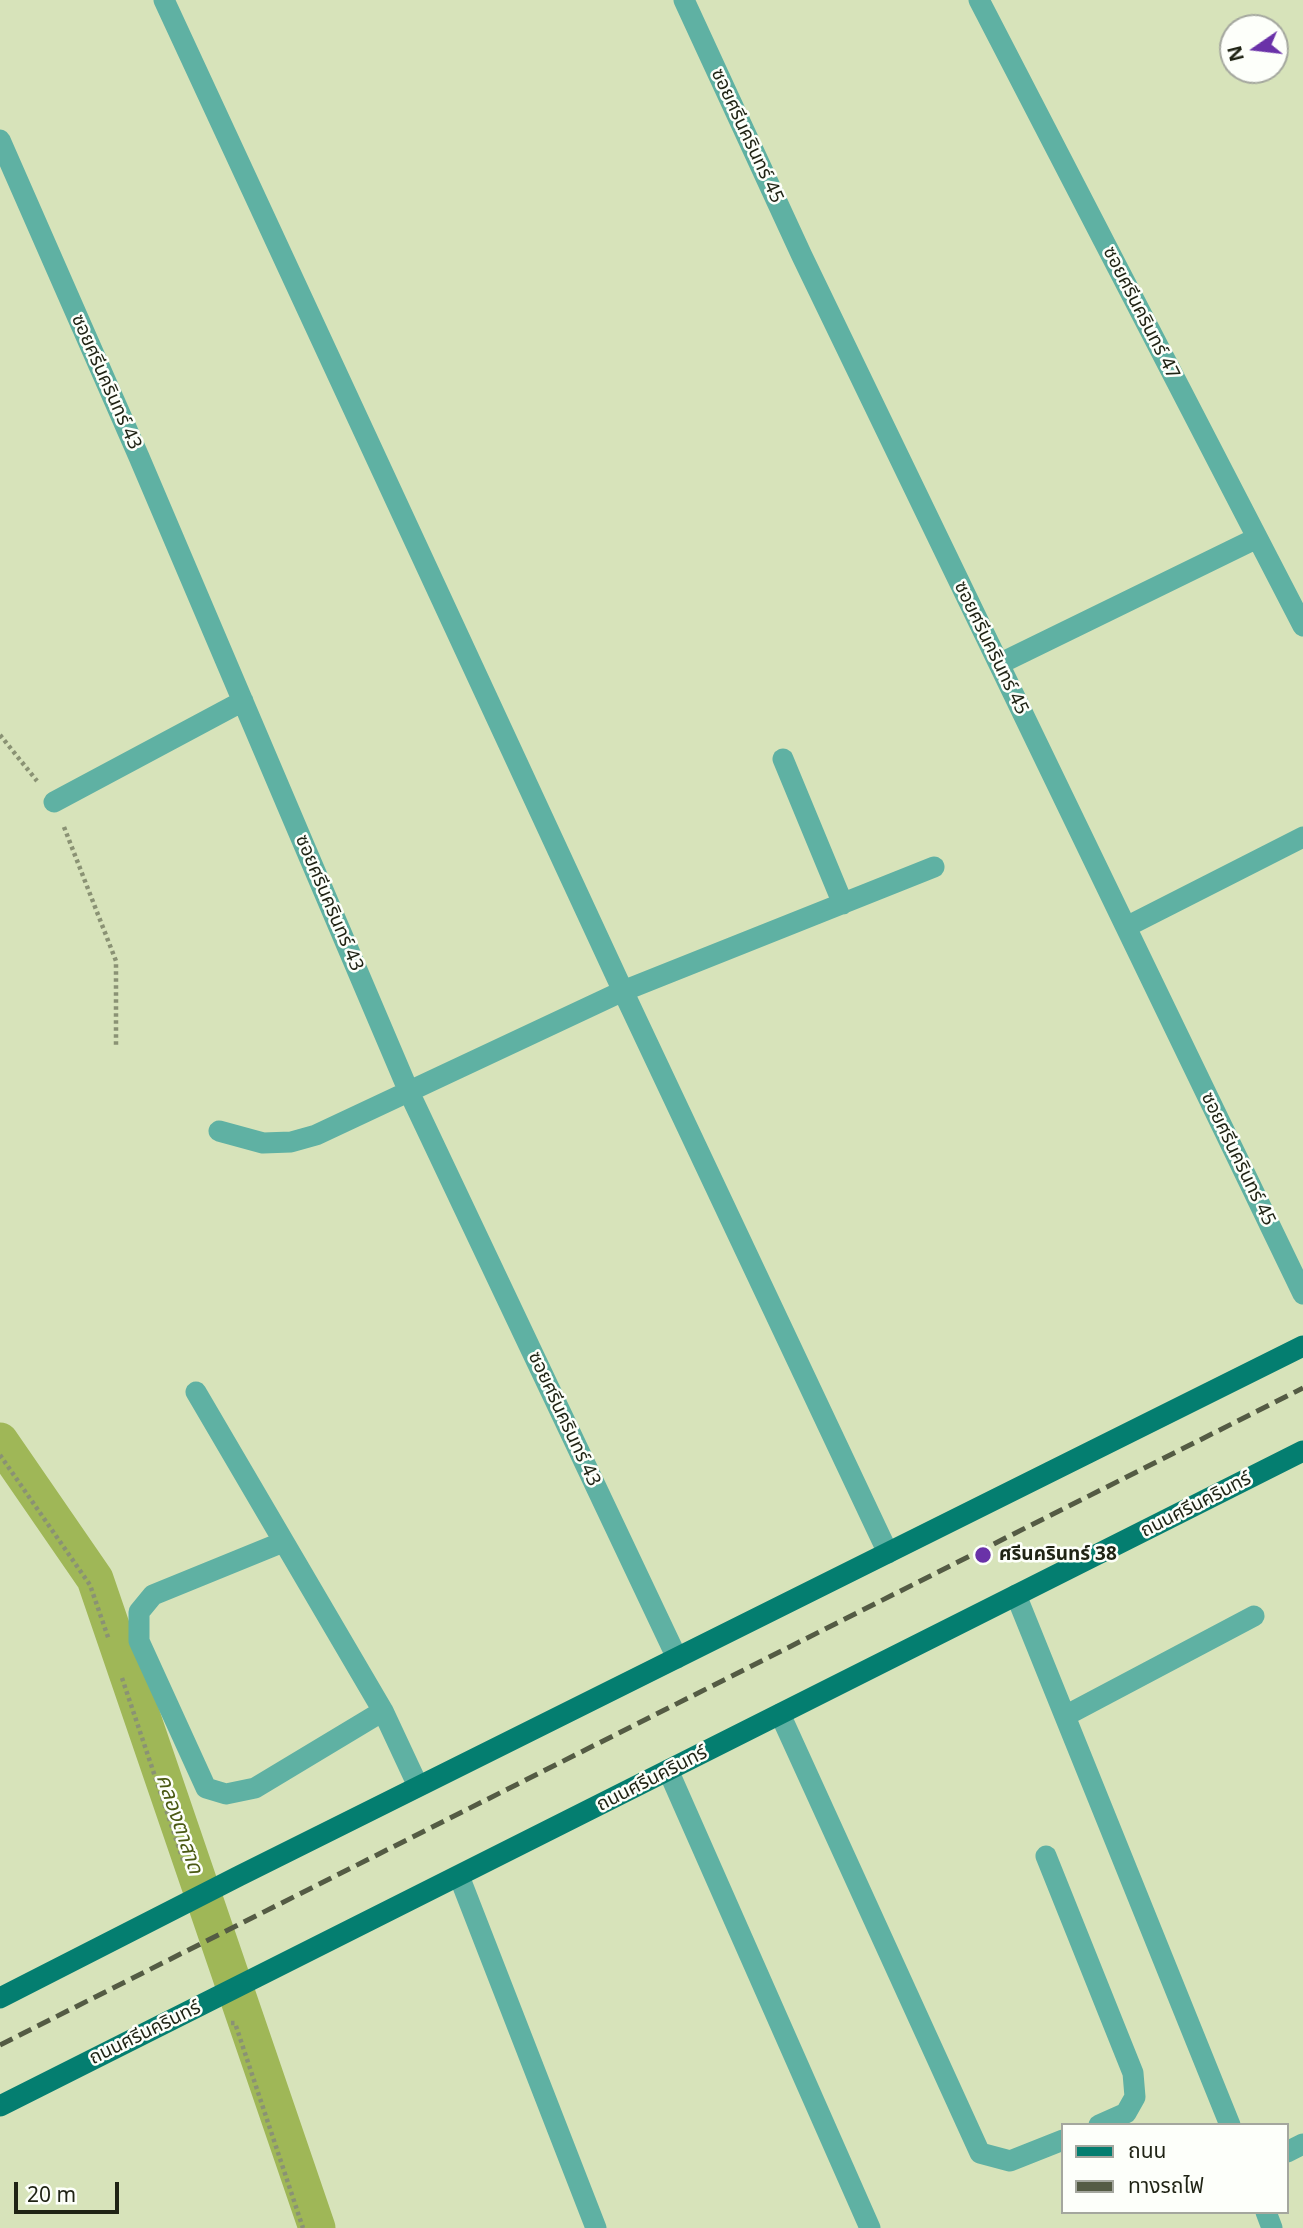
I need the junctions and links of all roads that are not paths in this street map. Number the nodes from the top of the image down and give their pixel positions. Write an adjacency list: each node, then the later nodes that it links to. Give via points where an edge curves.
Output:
1 (164, 0): 15 (street)
2 (684, 0): 7 (street, ซอยศรีนครินทร์ 45)
3 (979, 0): 5 (street, ซอยศรีนครินทร์ 47)
4 (0, 140): 8 (street, ซอยศรีนครินทร์ 43)
5 (1257, 538): 6 (street, ซอยศรีนครินทร์ 47); 7 (street)
6 (1303, 626)
7 (999, 664): 14 (street, ซอยศรีนครินทร์ 45)
8 (243, 701): 10 (street); 16 (street, ซอยศรีนครินทร์ 43)
9 (783, 759): 13 (street)
10 (54, 802)
11 (1303, 837): 14 (street)
12 (934, 867): 13 (street)
13 (843, 904): 15 (street)
14 (1126, 927): 18 (street, ซอยศรีนครินทร์ 45)
15 (623, 991): 16 (street); 23 (street)
16 (409, 1092): 17 (street, via 291,1142 263,1143); 26 (street, ซอยศรีนครินทร์ 43)
17 (219, 1131)
18 (1303, 1294)
19 (1303, 1346): 23 (main road)
20 (196, 1392): 22 (street)
21 (1303, 1451): 24 (main road, ถนนศรีนครินทร์)
22 (283, 1542): 27 (street); 27 (street, via 153,1595 139,1612 139,1641 206,1788 226,1794 255,1788)
23 (888, 1552): 26 (main road)
24 (1016, 1595): 28 (main road, ถนนศรีนครินทร์); 29 (street)
25 (1254, 1616): 29 (street)
26 (677, 1658): 31 (main road)
27 (383, 1711): 31 (street)
28 (780, 1714): 30 (main road, ถนนศรีนครินทร์); 38 (street, via 980,2153 1010,2161)
29 (1065, 1716): 37 (street)
30 (668, 1770): 33 (main road, ถนนศรีนครินทร์); 40 (street)
31 (418, 1786): 34 (main road)
32 (1046, 1856): 36 (street, via 1133,2073 1135,2097 1126,2113)
33 (459, 1876): 35 (main road, ถนนศรีนครินทร์); 39 (street)
34 (0, 1998)
35 (0, 2106)
36 (1104, 2123)
37 (1229, 2123)
38 (1062, 2140)
39 (596, 2228)
40 (870, 2228)

